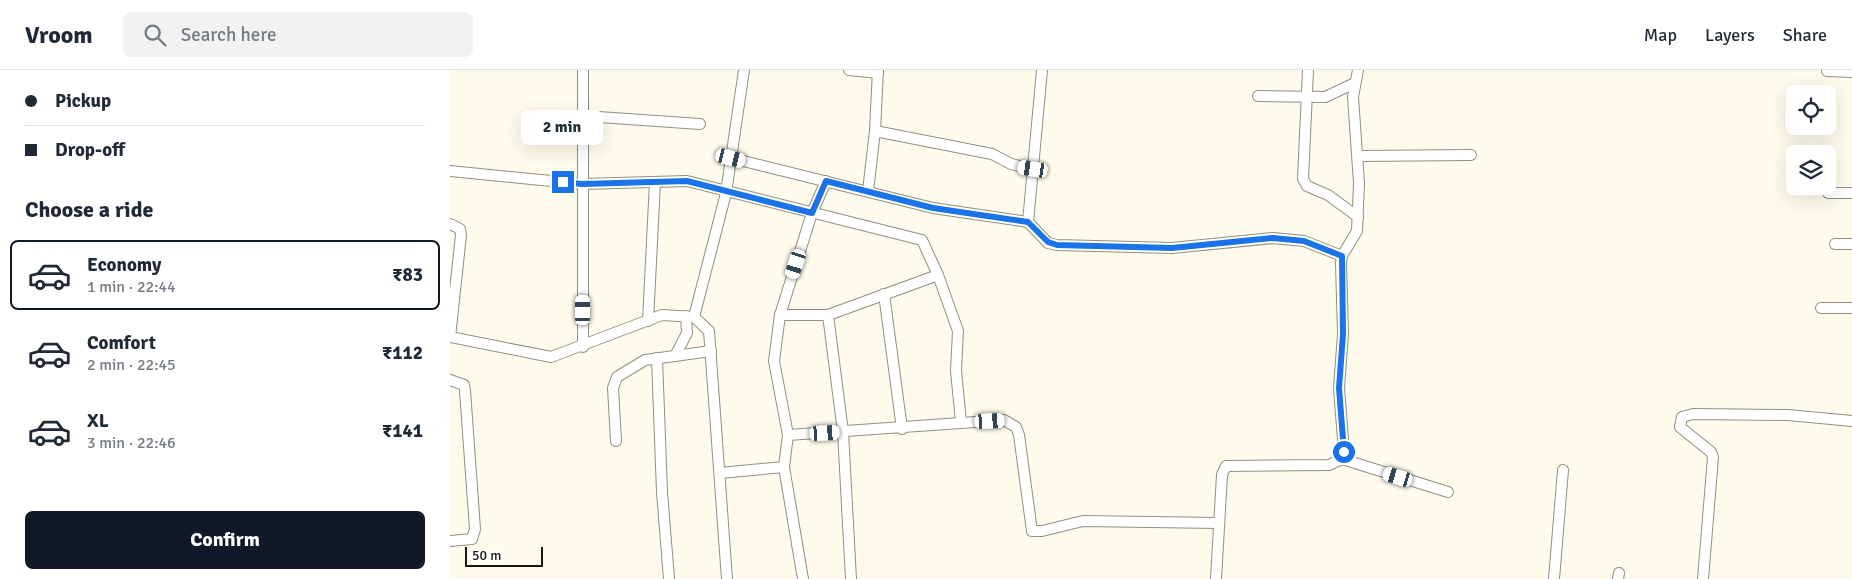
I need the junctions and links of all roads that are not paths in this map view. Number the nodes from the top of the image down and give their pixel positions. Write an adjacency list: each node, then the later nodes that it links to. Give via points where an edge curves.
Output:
1 (583, 70): 13 (street)
2 (744, 70): 18 (street)
3 (849, 70): 7 (street)
4 (1042, 70): 19 (street)
5 (1308, 70): 12 (street)
6 (1358, 70): 10 (street)
7 (878, 71): 15 (street)
8 (1827, 71): 9 (street)
9 (1852, 72)
10 (1355, 83): 12 (street, via 1325,97); 17 (street, via 1353,97)
11 (1258, 96): 12 (street)
12 (1306, 98): 29 (street, via 1304,183 1328,195)
13 (584, 116): 14 (street); 23 (street)
14 (700, 124)
15 (875, 131): 19 (street, via 992,154 1011,164); 25 (street)
16 (1470, 155): 17 (street)
17 (1358, 156): 29 (street)
18 (731, 158): 21 (street); 24 (street)
19 (1033, 169): 30 (street)
20 (450, 171): 23 (street)
21 (826, 181): 25 (street); 28 (street)
22 (655, 182): 23 (street); 24 (street, via 687,181); 42 (street)
23 (582, 184): 44 (street)
24 (726, 191): 28 (street); 41 (street)
25 (868, 192): 30 (street, via 933,208)
26 (1836, 193): 27 (street)
27 (1852, 193)
28 (812, 213): 35 (street, via 922,240); 39 (street)
29 (1358, 217): 34 (street, via 1355,237)
30 (1028, 222): 34 (street, via 1048,242 1057,245 1172,248 1273,238 1304,241)
31 (450, 224): 43 (street, via 460,230 461,235)
32 (1835, 244): 33 (street)
33 (1852, 244)
34 (1342, 256): 55 (street, via 1343,334 1339,380 1345,445)
35 (938, 275): 36 (street); 50 (street, via 958,331 956,371)
36 (884, 294): 40 (street); 51 (street)
37 (1821, 308): 38 (street)
38 (1852, 308)
39 (780, 314): 40 (street); 53 (street, via 774,362)
40 (828, 314): 52 (street)
41 (690, 317): 42 (street, via 662,315); 45 (street, via 709,330); 46 (street, via 687,333)
42 (648, 321): 44 (street)
43 (450, 337): 44 (street, via 551,357)
44 (583, 346)
45 (711, 351): 46 (street); 58 (street)
46 (675, 356): 47 (street)
47 (657, 358): 54 (street, via 637,363 617,377 613,388); 62 (street)
48 (450, 380): 61 (street, via 464,385 466,391 475,529 472,539)
49 (1852, 421): 68 (street, via 1788,415 1694,414 1682,417 1680,427 1711,452 1712,457)
50 (961, 422): 51 (street); 60 (street, via 1004,420 1016,427 1032,531 1083,521)
51 (902, 429): 52 (street)
52 (843, 432): 53 (street); 65 (street)
53 (788, 434): 56 (street)
54 (616, 441)
55 (1342, 460): 59 (street); 60 (street, via 1329,465 1226,466 1222,475)
56 (784, 467): 58 (street); 64 (street)
57 (1563, 470): 67 (street)
58 (720, 473): 63 (street)
59 (1448, 492)
60 (1219, 523): 66 (street)
61 (450, 541)
62 (669, 579)
63 (727, 579)
64 (802, 579)
65 (851, 579)
66 (1216, 579)
67 (1554, 579)
68 (1703, 579)

